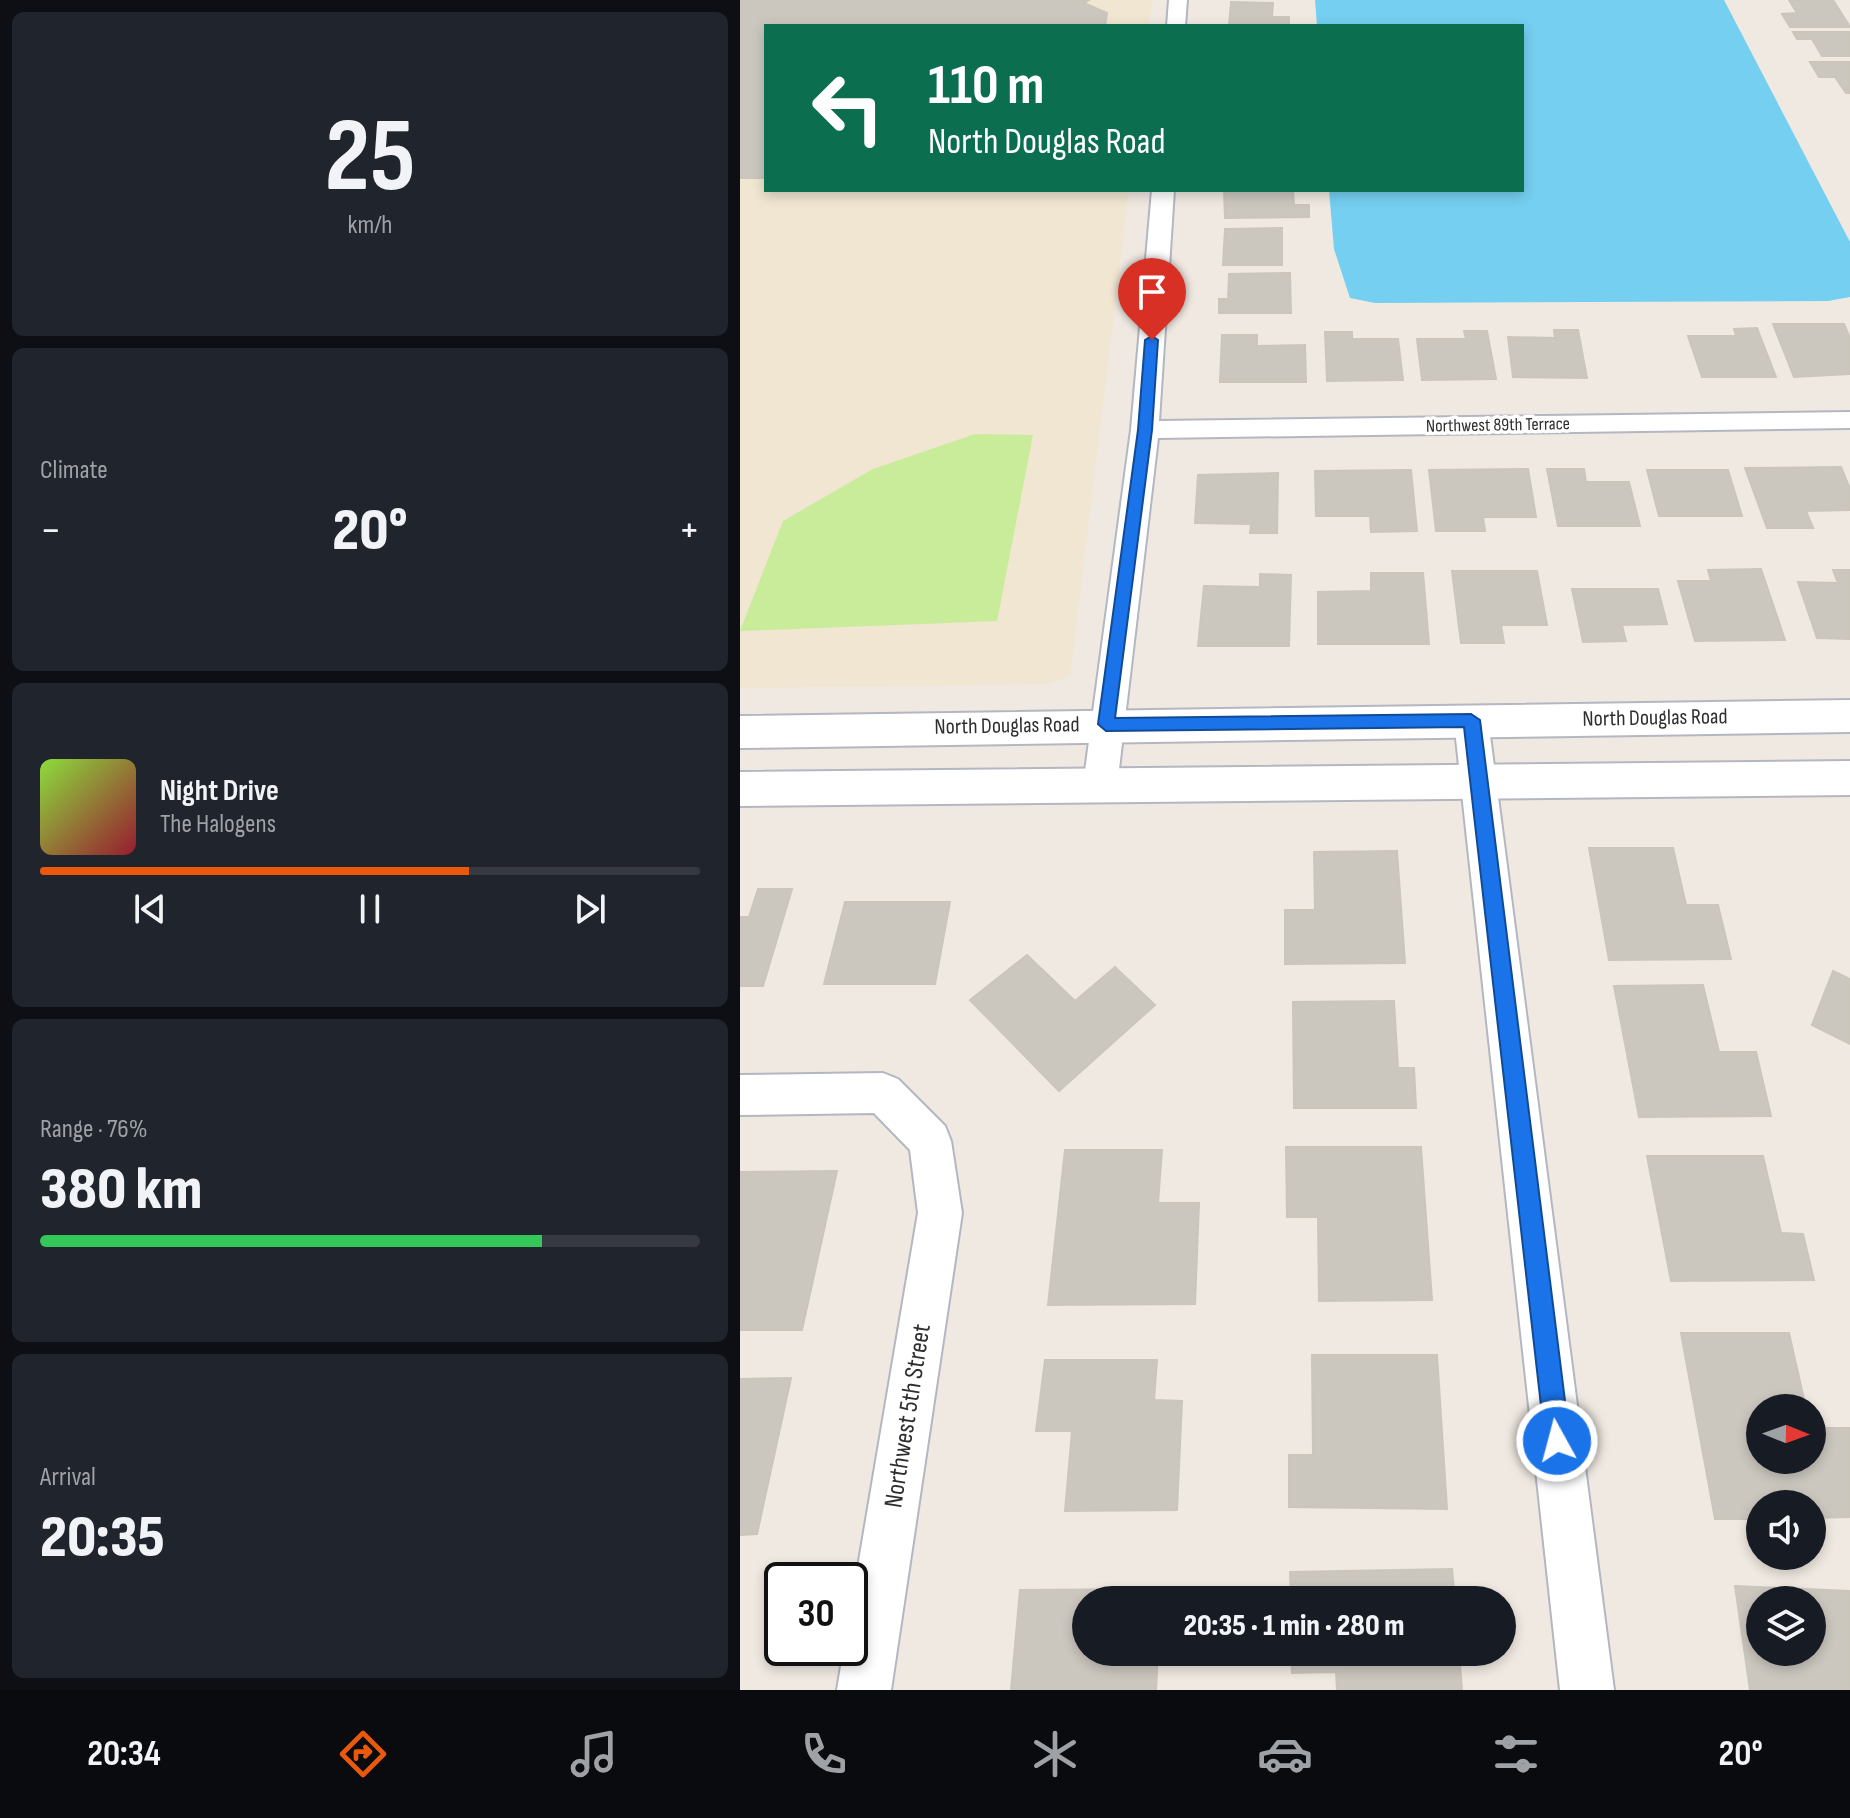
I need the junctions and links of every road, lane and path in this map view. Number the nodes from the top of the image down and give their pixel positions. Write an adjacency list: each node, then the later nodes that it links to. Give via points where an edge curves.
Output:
1 (1178, 0): 2 (street)
2 (1176, 24)
3 (1163, 192): 5 (street)
4 (1850, 420): 5 (street, Northwest 89th Terrace)
5 (1145, 430): 8 (street)
6 (1850, 716): 7 (main road, North Douglas Road)
7 (1471, 720): 8 (main road, North Douglas Road); 11 (street)
8 (1106, 724): 9 (main road, North Douglas Road); 12 (street)
9 (740, 732)
10 (1850, 778): 11 (main road)
11 (1478, 782): 12 (main road); 16 (street)
12 (1100, 786): 13 (main road)
13 (740, 789)
14 (740, 1095): 15 (street, Northwest 5th Street, via 883,1093 930,1141 940,1213)
15 (864, 1690)
16 (1587, 1690)

